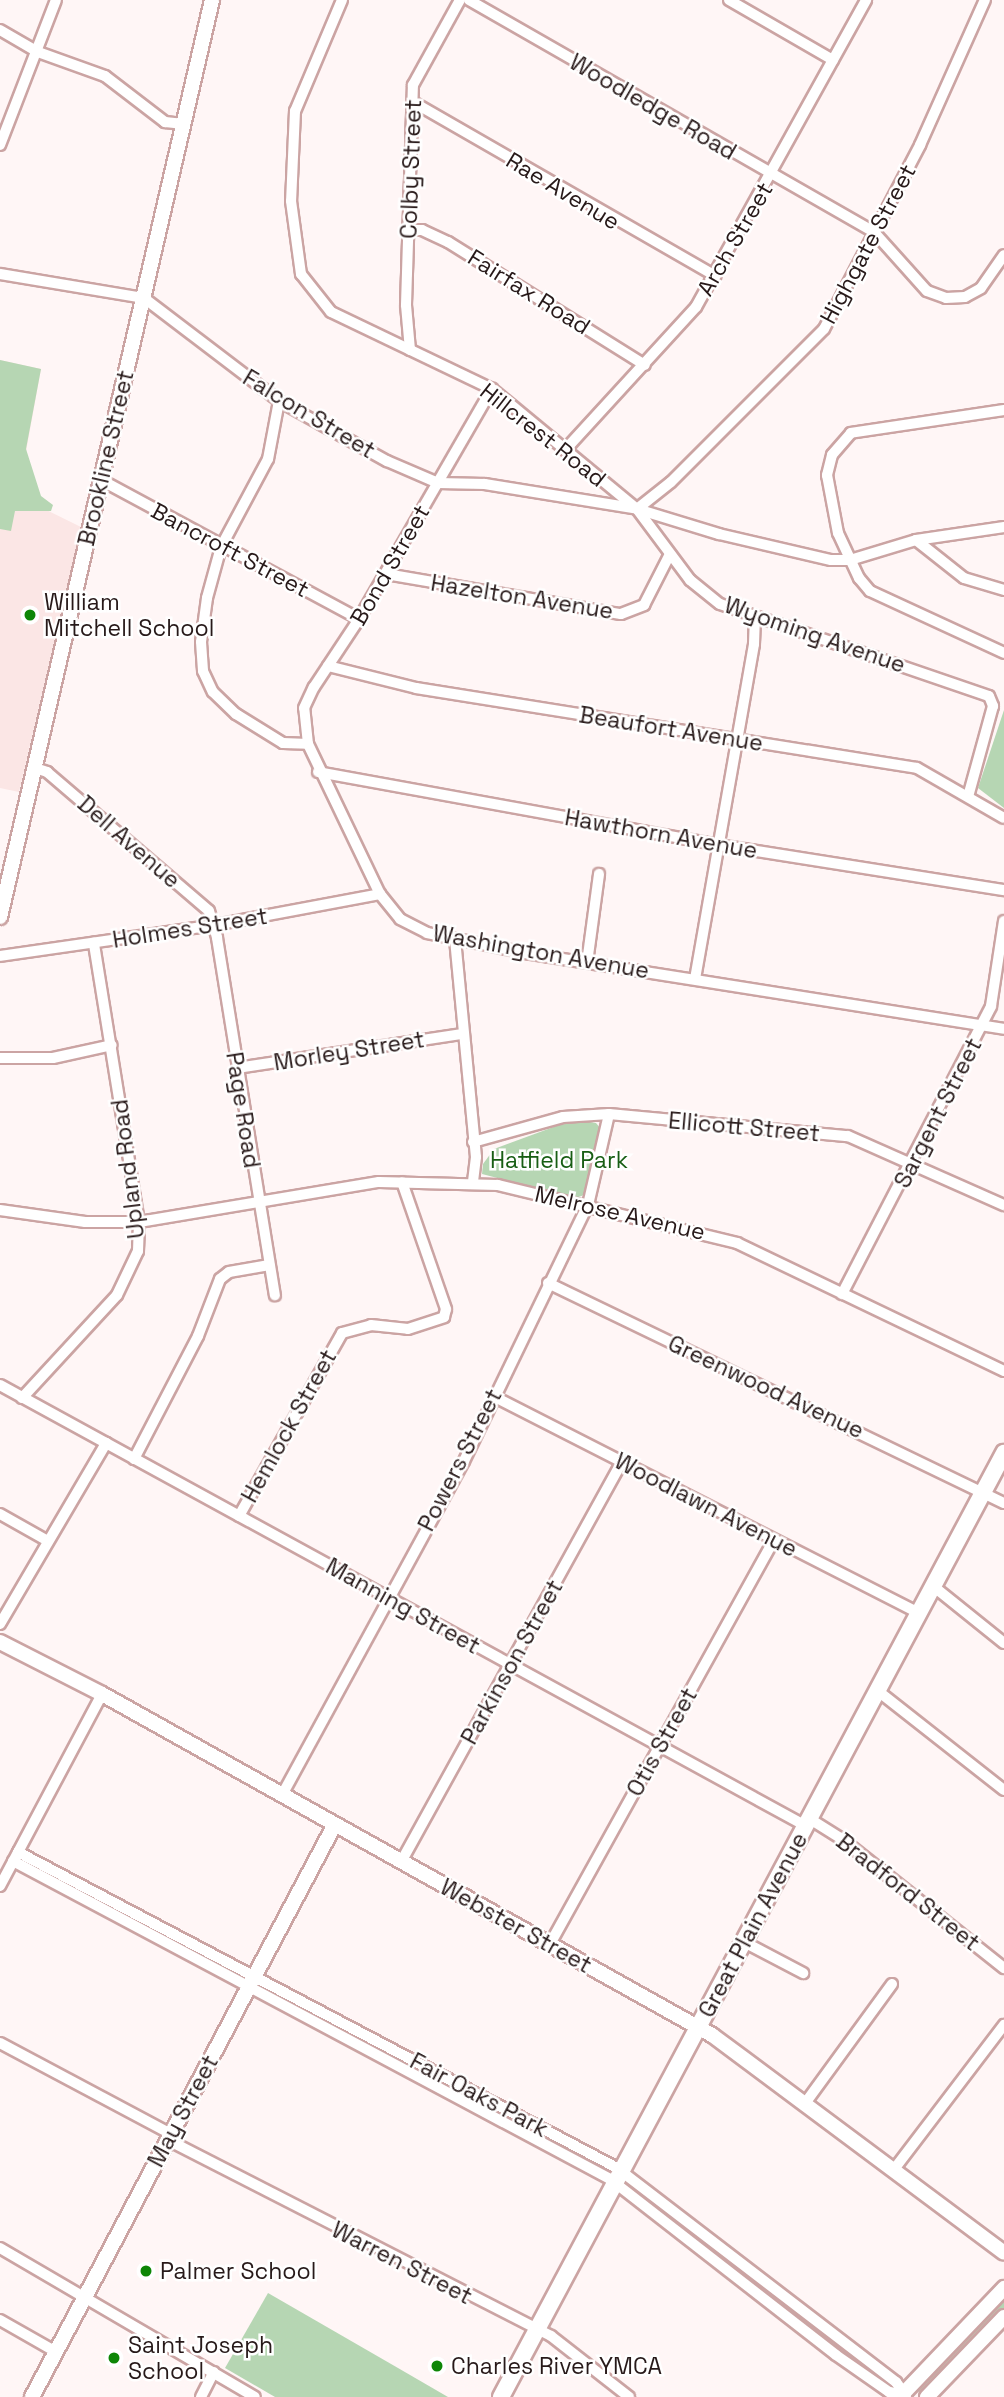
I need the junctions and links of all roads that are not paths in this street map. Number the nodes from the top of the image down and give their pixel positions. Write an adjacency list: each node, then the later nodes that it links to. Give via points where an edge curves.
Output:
1 (56, 0): 10 (street)
2 (212, 0): 13 (street, Brookline Street)
3 (342, 0): 22 (street, Hillcrest Road, via 295,111 290,201 294,253 301,274 331,312)
4 (460, 0): 12 (street, Colby Street, via 429,49 413,85)
5 (469, 0): 15 (street, Woodledge Road)
6 (729, 0): 11 (street)
7 (866, 0): 11 (street, Arch Street)
8 (985, 0): 17 (street, Highgate Street, via 920,145)
9 (0, 30): 10 (street)
10 (38, 52): 13 (street, via 105,76 155,117); 14 (street)
11 (833, 60): 15 (street, Arch Street)
12 (412, 102): 16 (street, Colby Street); 20 (street, Rae Avenue)
13 (184, 124): 21 (street, Brookline Street)
14 (0, 145)
15 (771, 175): 17 (street, Woodledge Road); 20 (street, Arch Street)
16 (409, 230): 22 (street, Colby Street, via 406,305); 23 (street, Fairfax Road, via 422,230 448,242)
17 (874, 232): 18 (street, via 910,278 926,291 946,298 965,297 981,288); 30 (street, Highgate Street, via 860,267 824,329 671,482)
18 (1004, 255)
19 (0, 274): 21 (street, Falcon Street)
20 (715, 276): 23 (street, Arch Street, via 679,330)
21 (144, 298): 25 (street, Falcon Street); 28 (street, Brookline Street)
22 (410, 350): 24 (street, Hillcrest Road)
23 (645, 365): 27 (street, Arch Street)
24 (492, 389): 27 (street, Hillcrest Road); 29 (street, Bond Street)
25 (279, 401): 29 (street, Falcon Street, via 387,461); 33 (street, via 268,458)
26 (1004, 410): 35 (street, via 887,426 843,439 827,475 838,533)
27 (565, 450): 30 (street, Hillcrest Road)
28 (101, 480): 33 (street, Bancroft Street); 44 (street, Brookline Street)
29 (438, 483): 30 (street, Falcon Street, via 485,484); 36 (street, Bond Street)
30 (637, 509): 34 (street, Wyoming Avenue); 35 (street, Hillcrest Road, via 777,549)
31 (1004, 527): 32 (street, Hillcrest Road)
32 (916, 540): 35 (street, Hillcrest Road); 37 (street, via 964,578)
33 (220, 547): 39 (street, Bancroft Street); 43 (street, via 204,620 203,671 213,692 236,714 283,743)
34 (670, 556): 36 (street, Hazelton Avenue, via 644,605 621,614); 38 (street, Wyoming Avenue, via 703,593)
35 (850, 560): 40 (street, via 870,591)
36 (386, 574): 39 (street, Bond Street)
37 (1004, 590)
38 (755, 618): 42 (street); 46 (street, Wyoming Avenue, via 989,696 993,706)
39 (359, 619): 41 (street, Bond Street)
40 (1004, 653)
41 (328, 666): 42 (street, Beaufort Avenue, via 416,688); 43 (street, Bond Street, via 304,708)
42 (738, 740): 46 (street, Beaufort Avenue, via 917,768); 48 (street)
43 (308, 744): 45 (street, Washington Avenue)
44 (35, 768): 52 (street, Brookline Street); 54 (street, Dell Avenue, via 47,772 209,911)
45 (318, 772): 48 (street, Hawthorn Avenue); 51 (street, Washington Avenue)
46 (968, 797): 47 (street, Beaufort Avenue)
47 (1004, 817)
48 (719, 845): 50 (street, Hawthorn Avenue); 59 (street)
49 (599, 874): 58 (street)
50 (1004, 890)
51 (380, 894): 54 (street, Holmes Street); 55 (street, Washington Avenue, via 400,919 427,933)
52 (0, 917)
53 (1004, 921): 60 (street, Sargent Street, via 990,1006)
54 (215, 925): 56 (street, Holmes Street); 65 (street, Page Road)
55 (455, 939): 58 (street, Washington Avenue); 62 (street)
56 (94, 943): 57 (street, Holmes Street); 63 (street, Upland Road)
57 (0, 956)
58 (587, 963): 59 (street, Washington Avenue)
59 (695, 979): 60 (street, Washington Avenue)
60 (982, 1025): 61 (street, Washington Avenue); 68 (street, Sargent Street)
61 (1004, 1029)
62 (462, 1034): 65 (street, Morley Street); 67 (street)
63 (112, 1045): 64 (street, via 53,1058); 75 (street, Upland Road)
64 (0, 1058)
65 (237, 1068): 71 (street, Page Road)
66 (609, 1114): 67 (street, Ellicott Street, via 564,1117); 68 (street, Ellicott Street, via 848,1136); 72 (street, Powers Street)
67 (473, 1142): 70 (street)
68 (913, 1162): 73 (street, Ellicott Street); 78 (street, Sargent Street)
69 (402, 1181): 70 (street, Melrose Avenue); 71 (street, Melrose Avenue); 91 (street, Hemlock Street, via 446,1309 444,1317 408,1329 372,1325 342,1333)
70 (473, 1182): 72 (street, Melrose Avenue)
71 (258, 1202): 75 (street, Melrose Avenue); 76 (street, Page Road)
72 (588, 1205): 77 (street, Powers Street); 78 (street, Melrose Avenue, via 718,1236)
73 (1004, 1205)
74 (0, 1210): 75 (street, Melrose Avenue, via 85,1222)
75 (139, 1222): 83 (street, Upland Road, via 138,1251 117,1295)
76 (269, 1265): 79 (street, Page Road); 86 (street, via 229,1272 220,1279 198,1336)
77 (548, 1283): 82 (street, Powers Street); 88 (street, Greenwood Avenue)
78 (842, 1294): 80 (street, Melrose Avenue)
79 (275, 1295)
80 (1004, 1371)
81 (0, 1385): 83 (street, Manning Street)
82 (493, 1396): 87 (street, Woodlawn Avenue); 95 (street, Powers Street, via 464,1461)
83 (22, 1398): 84 (street, Manning Street)
84 (106, 1443): 86 (street, Manning Street); 93 (street)
85 (1004, 1452): 88 (main road, Great Plain Avenue)
86 (134, 1458): 91 (street, Manning Street)
87 (622, 1461): 92 (street, Woodlawn Avenue); 100 (street, Parkinson Street)
88 (984, 1492): 89 (street, Greenwood Avenue); 94 (main road, Great Plain Avenue)
89 (1004, 1503)
90 (0, 1514): 93 (street)
91 (239, 1516): 95 (street, Manning Street)
92 (774, 1540): 96 (street, Woodlawn Avenue); 103 (street, Otis Street)
93 (48, 1541): 97 (street)
94 (933, 1586): 96 (main road, Great Plain Avenue); 99 (street)
95 (388, 1597): 100 (street, Manning Street); 105 (street, Powers Street)
96 (919, 1613): 101 (main road, Great Plain Avenue)
97 (0, 1624)
98 (0, 1642): 102 (street, Webster Street)
99 (1004, 1643)
100 (510, 1664): 103 (street, Manning Street); 109 (street, Parkinson Street)
101 (878, 1691): 104 (street); 106 (main road, Great Plain Avenue)
102 (102, 1694): 105 (street, Webster Street); 108 (street)
103 (660, 1746): 106 (street, Manning Street); 112 (street, Otis Street)
104 (1004, 1790)
105 (282, 1795): 107 (street, Webster Street)
106 (808, 1822): 111 (main road, Great Plain Avenue); 113 (street, Bradford Street)
107 (335, 1824): 109 (street, Webster Street); 115 (street, May Street)
108 (15, 1857): 110 (street); 115 (street, Fair Oaks Park)
109 (401, 1862): 112 (street, Webster Street)
110 (0, 1886)
111 (744, 1942): 114 (street); 118 (main road, Great Plain Avenue)
112 (550, 1944): 118 (street, Webster Street)
113 (1004, 1968)
114 (803, 1973)
115 (251, 1982): 120 (street, Fair Oaks Park); 121 (street, Fair Oaks Park); 123 (street, May Street)
116 (892, 1984): 122 (street)
117 (1004, 2025): 124 (street)
118 (699, 2027): 122 (street, Webster Street); 125 (main road, Great Plain Avenue)
119 (0, 2043): 123 (street, Warren Street)
120 (431, 2070): 121 (street); 125 (street, Fair Oaks Park)
121 (425, 2081): 125 (street, Fair Oaks Park)
122 (806, 2102): 124 (street, Webster Street)
123 (169, 2137): 131 (street, May Street); 134 (street, Warren Street)
124 (894, 2168): 127 (street, Webster Street)
125 (619, 2177): 128 (street, Fair Oaks Park); 129 (street, Fair Oaks Park); 134 (main road, Great Plain Avenue)
126 (0, 2248): 131 (street)
127 (1004, 2253)
128 (729, 2255): 129 (street); 135 (street, Fair Oaks Park)
129 (721, 2265): 136 (street, Fair Oaks Park)
130 (1004, 2288): 139 (street)
131 (85, 2297): 137 (street, May Street); 138 (street)
132 (1004, 2317): 145 (street)
133 (0, 2320): 137 (street)
134 (537, 2329): 143 (main road, Great Plain Avenue); 144 (street, Warren Street)
135 (838, 2341): 136 (street); 139 (street, Fair Oaks Park, via 896,2382)
136 (830, 2351): 139 (street, Fair Oaks Park, via 889,2392)
137 (56, 2352): 140 (street, May Street)
138 (214, 2372): 141 (street); 142 (street)
139 (903, 2396)
140 (32, 2397)
141 (201, 2397)
142 (255, 2397)
143 (501, 2397)
144 (629, 2397)
145 (927, 2397)

